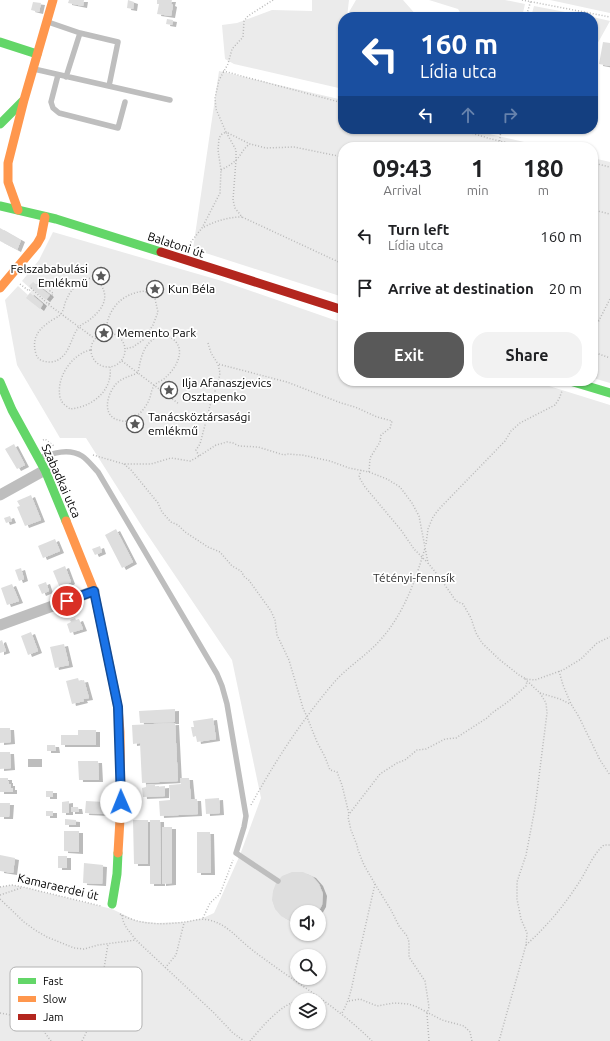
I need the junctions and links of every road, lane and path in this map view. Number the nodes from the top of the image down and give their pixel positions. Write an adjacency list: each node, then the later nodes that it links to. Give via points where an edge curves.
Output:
1 (53, 0): 9 (street)
2 (273, 0): 14 (path, via 244,21 243,37 232,49)
3 (522, 0): 4 (path)
4 (531, 1): 5 (path); 6 (path)
5 (528, 12)
6 (585, 12)
7 (598, 15): 8 (path)
8 (610, 17)
9 (47, 22): 10 (lane); 12 (street)
10 (80, 33): 16 (lane); 17 (lane, via 118,42)
11 (0, 42): 12 (street)
12 (38, 54): 13 (street)
13 (33, 68): 15 (lane); 18 (street)
14 (223, 71): 21 (path); 23 (path, via 215,98 216,109)
15 (58, 75): 16 (lane); 20 (lane, via 51,102 59,113 118,128)
16 (66, 77): 17 (lane)
17 (109, 86): 19 (lane)
18 (24, 100): 22 (street); 35 (street, via 8,146 7,173)
19 (170, 100)
20 (125, 102)
21 (338, 102)
22 (0, 124)
23 (226, 132): 28 (path); 30 (path, via 236,150); 33 (path, via 219,138)
24 (475, 134): 26 (path)
25 (500, 134): 26 (path)
26 (499, 141): 27 (path)
27 (503, 142)
28 (250, 144): 29 (path, via 266,148 294,147); 30 (path)
29 (338, 156)
30 (236, 160): 33 (path); 39 (path, via 233,200)
31 (598, 164): 32 (path)
32 (610, 167)
33 (221, 170): 40 (path, via 220,193)
34 (0, 206): 35 (street, Balatoni út)
35 (18, 210): 38 (street, Balatoni út)
36 (598, 211): 37 (path)
37 (610, 214)
38 (45, 217): 43 (street, via 37,244); 48 (street, Balatoni út)
39 (242, 217): 40 (path, via 216,221); 42 (path)
40 (202, 228): 41 (path)
41 (187, 248)
42 (338, 262)
43 (11, 275): 45 (street); 47 (path, via 29,291 31,288)
44 (59, 279): 47 (path, via 50,291 53,294)
45 (0, 288)
46 (610, 299): 50 (path)
47 (49, 305): 49 (path)
48 (338, 308)
49 (61, 314): 51 (path); 51 (path, via 46,323 35,336 37,358 42,362 52,362 63,356 72,344); 51 (path, via 74,287 86,278 96,279 104,286 106,297 100,310)
50 (598, 320)
51 (78, 327): 53 (path)
52 (106, 332): 53 (path); 55 (path, via 120,337); 55 (path, via 106,322 112,310 123,298 135,292 145,291 155,299 158,312 153,325 143,340)
53 (94, 338): 56 (path)
54 (208, 343): 60 (path, via 211,354)
55 (126, 349): 59 (path)
56 (90, 350): 61 (path, via 97,364); 61 (path, via 72,361 63,374 58,390 62,402 70,409 81,408 96,400 107,386 111,375)
57 (598, 354): 58 (path)
58 (610, 358)
59 (122, 361): 61 (path); 62 (path)
60 (218, 364): 73 (path, via 220,374 215,396 196,450); 78 (path, via 288,382 392,421 390,428 381,435 380,442 370,458)
61 (110, 367)
62 (138, 373): 64 (path); 64 (path, via 146,345 156,337 163,335 177,342 180,353 176,365 166,378); 64 (path, via 122,379 109,394 107,404 112,417 127,421 140,414)
63 (0, 382): 68 (street, Szabadkai utca)
64 (154, 385): 69 (path)
65 (567, 386): 80 (path, via 555,405 520,422 505,441 442,505 428,529)
66 (577, 386): 67 (street)
67 (610, 393)
68 (4, 401): 74 (street, Szabadkai utca)
69 (179, 404)
70 (41, 441): 71 (path, via 46,439)
71 (60, 452): 72 (lane); 74 (lane)
72 (82, 456): 75 (path, via 98,456); 94 (lane, via 98,472 217,674 227,704)
73 (199, 456): 75 (path, via 190,460 172,458 151,464); 77 (path, via 216,445 227,442 239,446 258,447 284,455 302,455)
74 (39, 458): 76 (street, Szabadkai utca)
75 (124, 464): 91 (path, via 171,522 208,547 220,552 254,586 275,620 277,635 290,660 302,708)
76 (45, 470): 79 (street); 83 (street, Szabadkai utca)
77 (361, 470): 78 (path); 81 (path, via 359,477 365,487)
78 (369, 472): 80 (path, via 387,479 407,495 419,516)
79 (0, 494)
80 (426, 546): 81 (path); 82 (path)
81 (422, 556): 82 (path); 91 (path, via 400,613 391,627 382,639 332,685)
82 (428, 563): 87 (path, via 456,601 463,604 482,643)
83 (94, 591): 84 (street); 103 (street, Szabadkai utca, via 118,707 120,732 121,802 117,874)
84 (0, 625)
85 (610, 636): 86 (path)
86 (559, 671): 87 (path, via 535,680); 90 (path)
87 (519, 675): 88 (path)
88 (527, 681): 89 (path); 93 (path, via 526,686 509,702 456,738 445,739 426,749 417,750 406,760 380,774)
89 (540, 693): 90 (path); 108 (path, via 546,703 546,721 535,808 526,855 517,882 521,919 527,933)
90 (571, 704): 92 (path)
91 (307, 716): 93 (path, via 330,770 337,772); 94 (path, via 269,772)
92 (610, 775)
93 (349, 814): 98 (path, via 358,850)
94 (246, 816): 96 (lane)
95 (610, 845): 108 (path, via 604,845 599,849 557,914)
96 (236, 853): 97 (lane); 104 (path, via 220,894 210,904)
97 (278, 881)
98 (375, 884): 112 (path); 117 (path, via 407,936 410,957 425,981 429,1007)
99 (0, 887): 100 (path, Kamaraerdei út)
100 (23, 887): 101 (path); 103 (path, Kamaraerdei út)
101 (0, 895)
102 (0, 899): 107 (path, via 24,922 47,937 74,948 84,949)
103 (108, 906)
104 (203, 918): 105 (path); 111 (path, via 226,927 251,949)
105 (184, 922): 106 (path, via 137,921 122,915 126,928); 110 (path, via 176,955)
106 (136, 940): 107 (path); 110 (path)
107 (108, 944): 109 (path)
108 (526, 945): 128 (path)
109 (104, 967)
110 (165, 968): 124 (path)
111 (314, 993)
112 (349, 1000): 116 (path); 117 (path, via 360,999 377,1006 408,1004)
113 (326, 1002): 116 (path)
114 (290, 1003): 125 (path, via 267,1022)
115 (0, 1013): 118 (path)
116 (342, 1013): 121 (path)
117 (427, 1014): 126 (path); 127 (path, via 468,1028)
118 (10, 1015)
119 (44, 1031): 122 (path)
120 (87, 1031): 123 (path)
121 (371, 1040)
122 (51, 1041)
123 (82, 1041)
124 (244, 1041)
125 (250, 1041)
126 (429, 1041)
127 (472, 1041)
128 (499, 1041)

